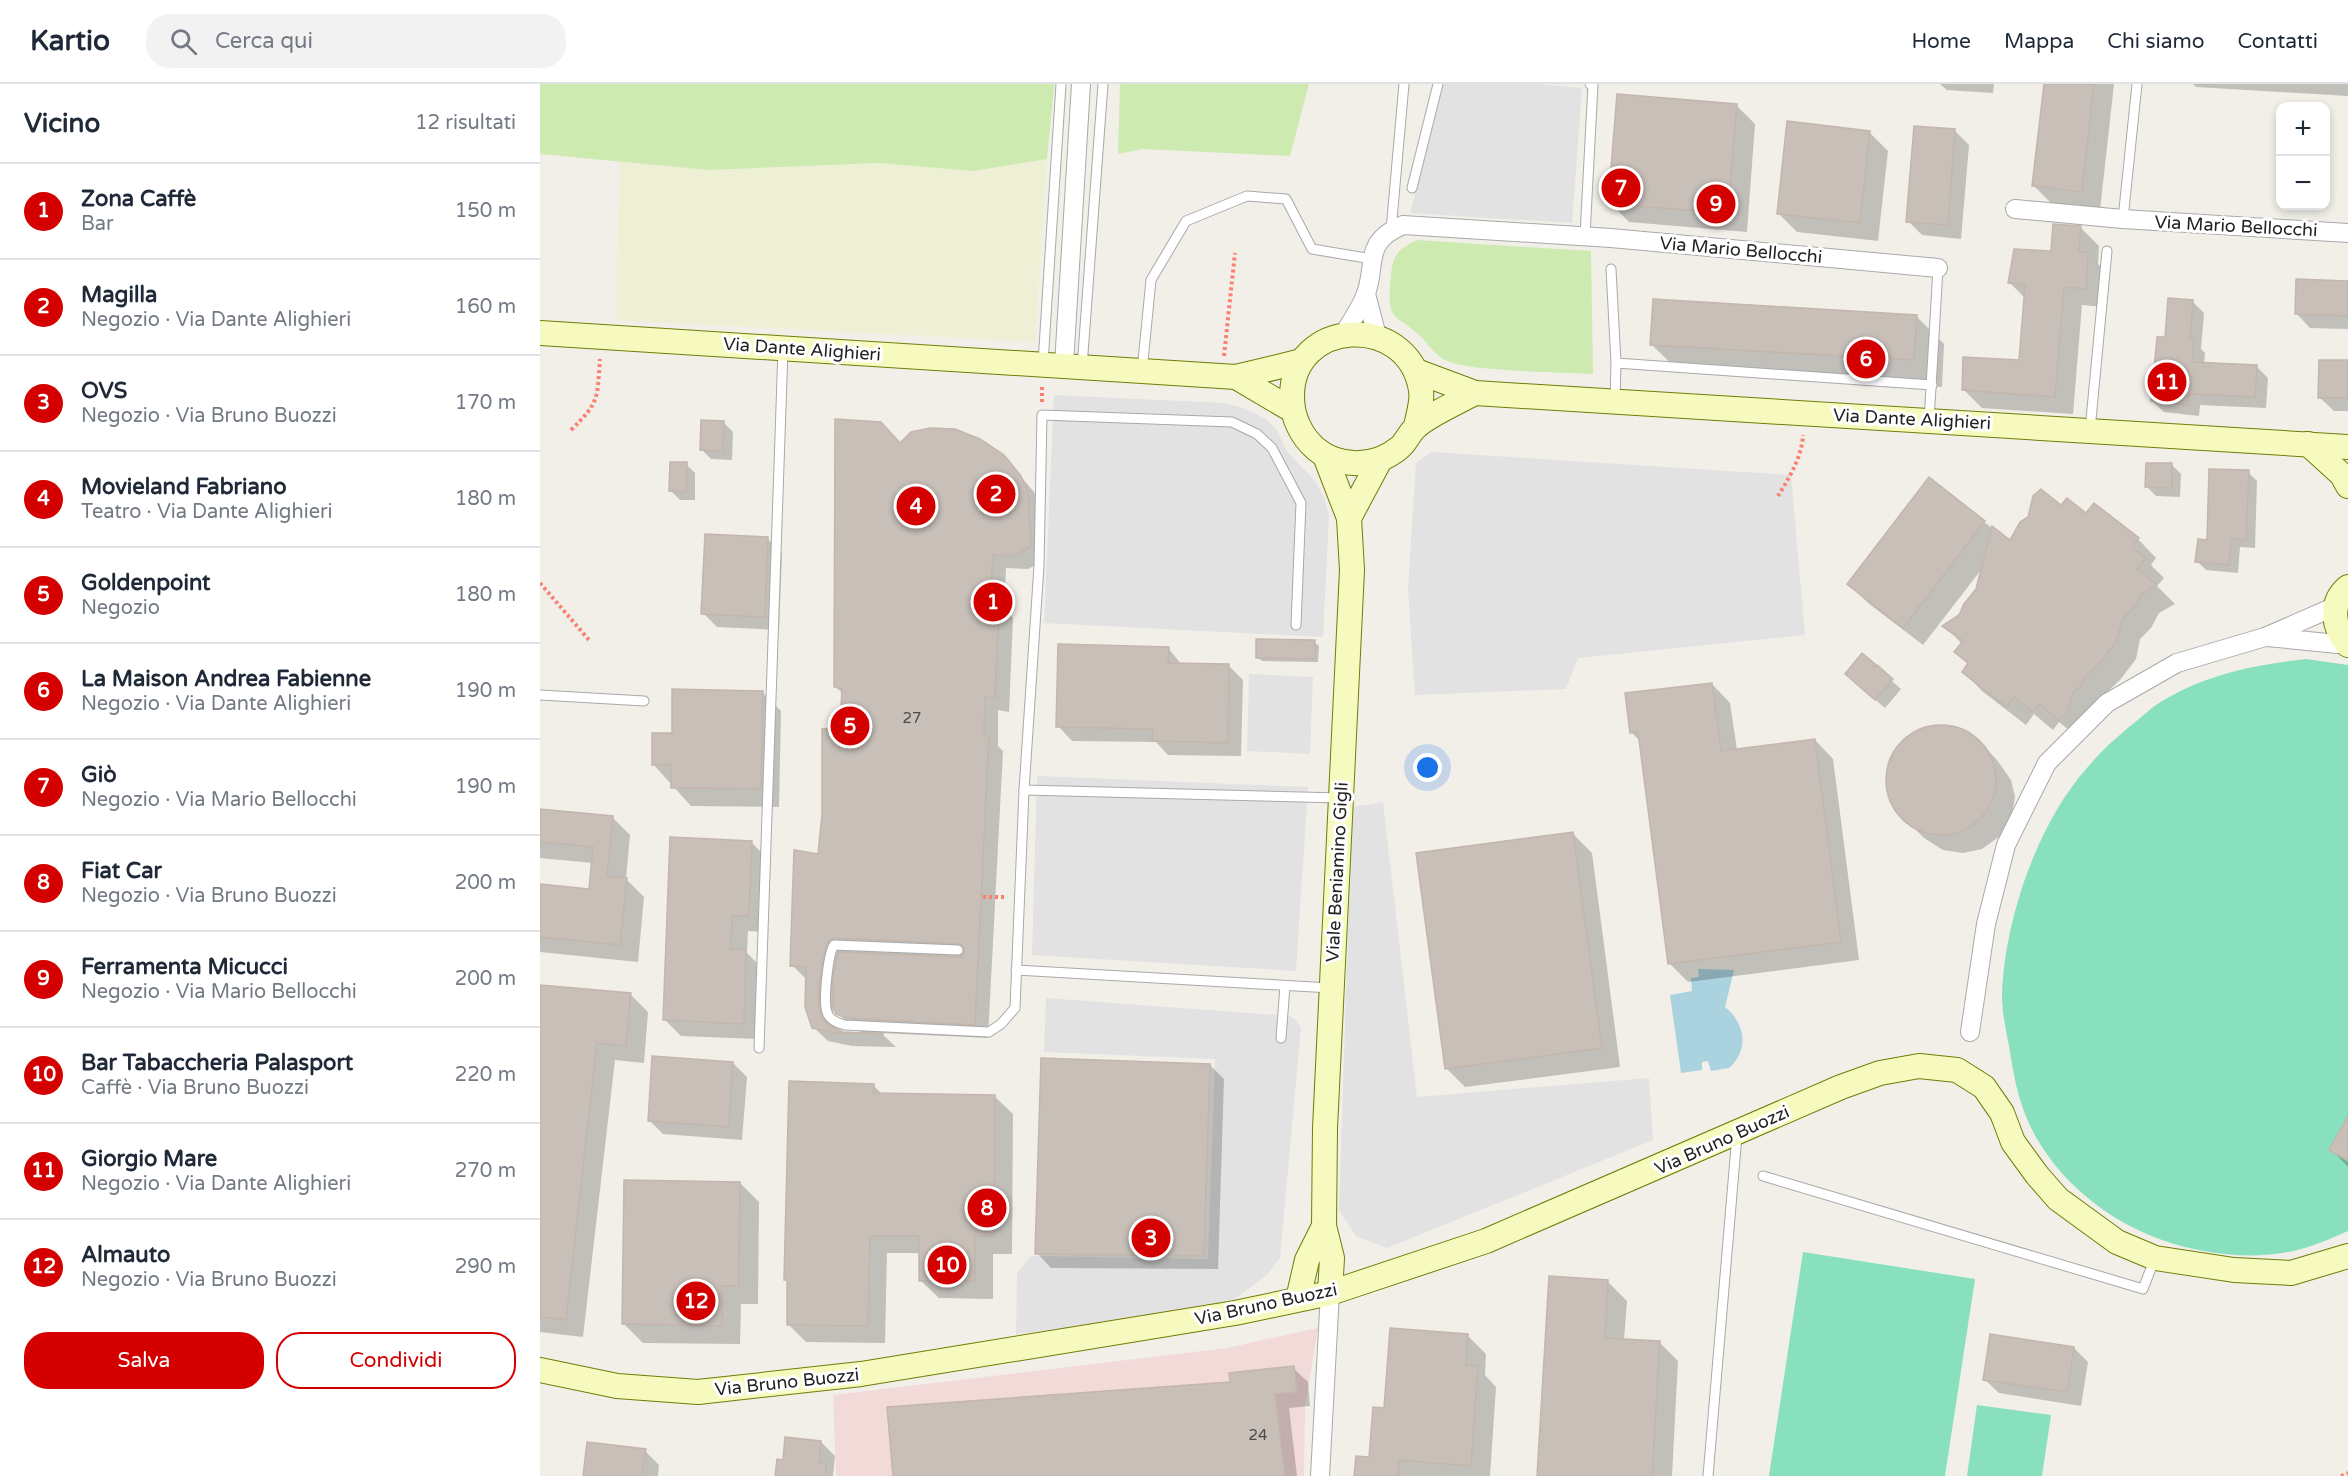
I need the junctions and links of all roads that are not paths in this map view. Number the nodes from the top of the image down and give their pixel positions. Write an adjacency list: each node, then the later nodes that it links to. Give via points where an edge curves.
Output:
1 (1061, 84): 25 (lane)
2 (1081, 84): 25 (street)
3 (1103, 84): 25 (lane)
4 (1404, 84): 11 (lane)
5 (1438, 84): 8 (lane)
6 (1590, 84): 13 (lane)
7 (2137, 84): 10 (lane)
8 (1412, 188)
9 (2015, 209): 10 (street, Via Mario Bellocchi)
10 (2123, 219): 12 (street, Via Mario Bellocchi)
11 (1392, 230): 13 (street, Via Mario Bellocchi, via 1403,225); 15 (street, via 1379,242)
12 (2348, 233)
13 (1585, 236): 16 (street, Via Mario Bellocchi)
14 (2107, 251): 35 (lane)
15 (1372, 259): 18 (street); 28 (lane, via 1312,249 1286,199 1247,196 1186,221 1151,280)
16 (1938, 268): 29 (lane, Via Mario Bellocchi)
17 (1611, 269): 24 (lane)
18 (1366, 294): 20 (street); 21 (street)
19 (540, 333): 22 (street, Via Dante Alighieri)
20 (1344, 334): 21 (street, Via Dante Alighieri); 23 (street, Via Dante Alighieri, via 1319,344)
21 (1377, 336): 27 (street, Via Dante Alighieri, via 1403,352)
22 (783, 348): 25 (street, Via Dante Alighieri); 56 (lane)
23 (1302, 361): 26 (street, Via Dante Alighieri); 32 (street, Via Dante Alighieri, via 1292,387)
24 (1616, 363): 29 (lane); 31 (lane)
25 (1063, 365): 28 (street, Via Dante Alighieri)
26 (1234, 368): 28 (street, Via Dante Alighieri); 32 (street, Via Dante Alighieri)
27 (1416, 370): 30 (street, Via Dante Alighieri); 34 (street, Via Dante Alighieri, via 1422,393)
28 (1142, 371)
29 (1932, 385): 33 (lane, Via Mario Bellocchi)
30 (1475, 393): 31 (street, Via Dante Alighieri); 34 (street, Via Dante Alighieri)
31 (1615, 401): 33 (street, Via Dante Alighieri)
32 (1292, 410): 38 (street, Via Dante Alighieri, via 1305,440)
33 (1929, 420): 35 (street, Via Dante Alighieri)
34 (1416, 426): 39 (street, Via Dante Alighieri, via 1400,448)
35 (2090, 430): 36 (street, Via Dante Alighieri)
36 (2308, 444): 37 (street, Via Dante Alighieri); 40 (street, via 2342,475)
37 (2348, 447)
38 (1325, 456): 39 (street, Via Dante Alighieri, via 1351,464); 41 (street, Viale Beniamino Gigli)
39 (1380, 460): 41 (street)
40 (2348, 486)
41 (1349, 518): 49 (street, Viale Beniamino Gigli, via 1352,570)
42 (2342, 596): 44 (street); 45 (street, via 2336,627)
43 (1296, 625): 48 (lane, via 1301,503 1272,448 1257,434 1232,422 1042,415 1039,566)
44 (2265, 637): 45 (street); 54 (street, via 2176,663 2107,703 2047,763 2006,845 1986,924)
45 (2348, 645)
46 (540, 695): 47 (lane)
47 (644, 701)
48 (1024, 790): 49 (lane); 51 (lane)
49 (1341, 798): 53 (street, Viale Beniamino Gigli)
50 (958, 950): 51 (lane, via 834,945 828,959 826,1011 834,1022 845,1025 989,1032 1015,1008)
51 (1016, 970): 52 (lane)
52 (1285, 986): 53 (lane); 55 (lane)
53 (1332, 988): 59 (street, Viale Beniamino Gigli)
54 (1970, 1032)
55 (1281, 1038)
56 (759, 1048)
57 (1737, 1133): 61 (street, Via Bruno Buozzi, via 1880,1073 1919,1066 1957,1070 1984,1088 2002,1113 2013,1142 2058,1199 2117,1242); 62 (street, Via Bruno Buozzi, via 1486,1241); 66 (lane)
58 (1763, 1176): 61 (lane, via 2143,1289)
59 (1324, 1226): 62 (street, Viale Beniamino Gigli, via 1332,1258); 63 (street, Viale Beniamino Gigli, via 1306,1260)
60 (2348, 1256): 61 (street, via 2294,1273 2234,1270)
61 (2155, 1258)
62 (1330, 1293): 63 (street, Via Bruno Buozzi); 65 (street)
63 (1298, 1299): 64 (street, Via Bruno Buozzi, via 1235,1313 873,1372 698,1392 617,1386)
64 (540, 1370)
65 (1320, 1476)
66 (1708, 1476)

